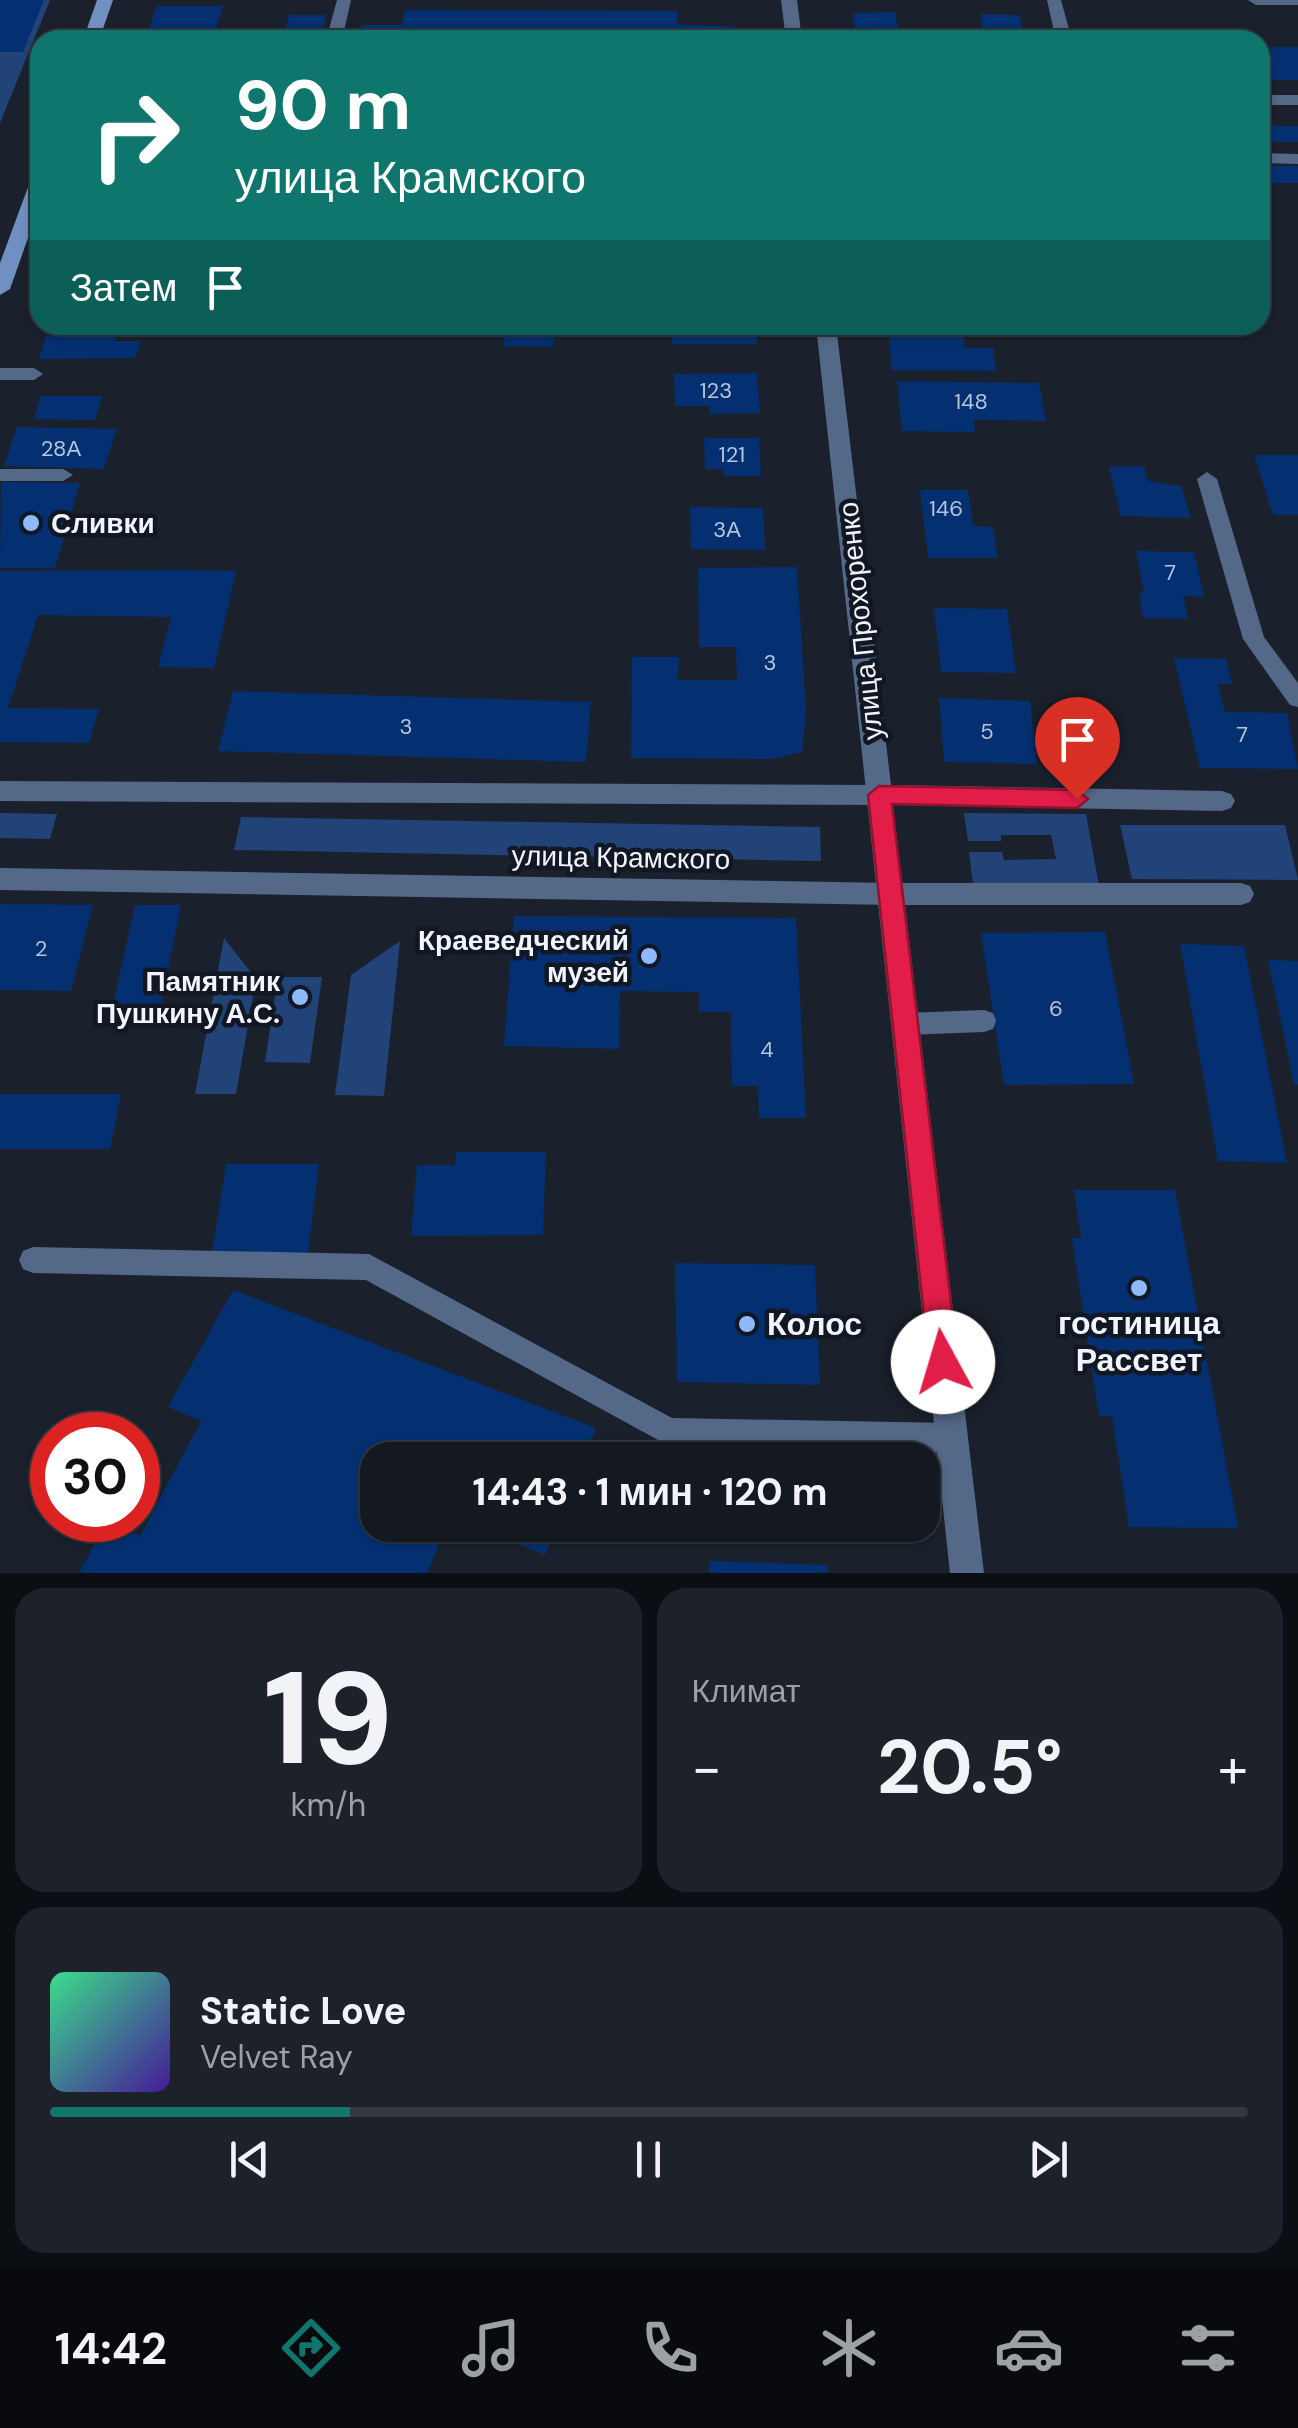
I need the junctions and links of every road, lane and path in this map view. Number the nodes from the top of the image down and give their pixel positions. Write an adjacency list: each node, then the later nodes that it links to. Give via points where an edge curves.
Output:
1 (105, 0): 7 (main road)
2 (344, 0): 8 (lane)
3 (789, 0): 9 (street)
4 (1054, 0): 10 (lane)
5 (1256, 0): 6 (street)
6 (1298, 0)
7 (94, 30)
8 (336, 30)
9 (793, 30)
10 (1062, 30)
11 (1270, 100): 12 (lane)
12 (1298, 100)
13 (1270, 158): 14 (lane)
14 (1298, 159)
15 (30, 206): 16 (main road)
16 (0, 288)
17 (827, 335): 25 (street, улица Прохоренко)
18 (0, 374): 19 (lane)
19 (34, 374)
20 (0, 475): 21 (lane)
21 (63, 475)
22 (1207, 479): 23 (lane, via 1254,639)
23 (1298, 699)
24 (0, 792): 25 (street)
25 (879, 795): 26 (street); 28 (street, улица Прохоренко)
26 (1222, 802)
27 (0, 879): 28 (street, улица Крамского)
28 (891, 894): 29 (street, улица Крамского); 31 (street, улица Прохоренко)
29 (1242, 894)
30 (984, 1020): 31 (lane)
31 (905, 1024): 33 (street, улица Прохоренко)
32 (34, 1260): 33 (lane, via 368,1267 669,1432)
33 (952, 1438): 34 (street, улица Прохоренко)
34 (967, 1573)

